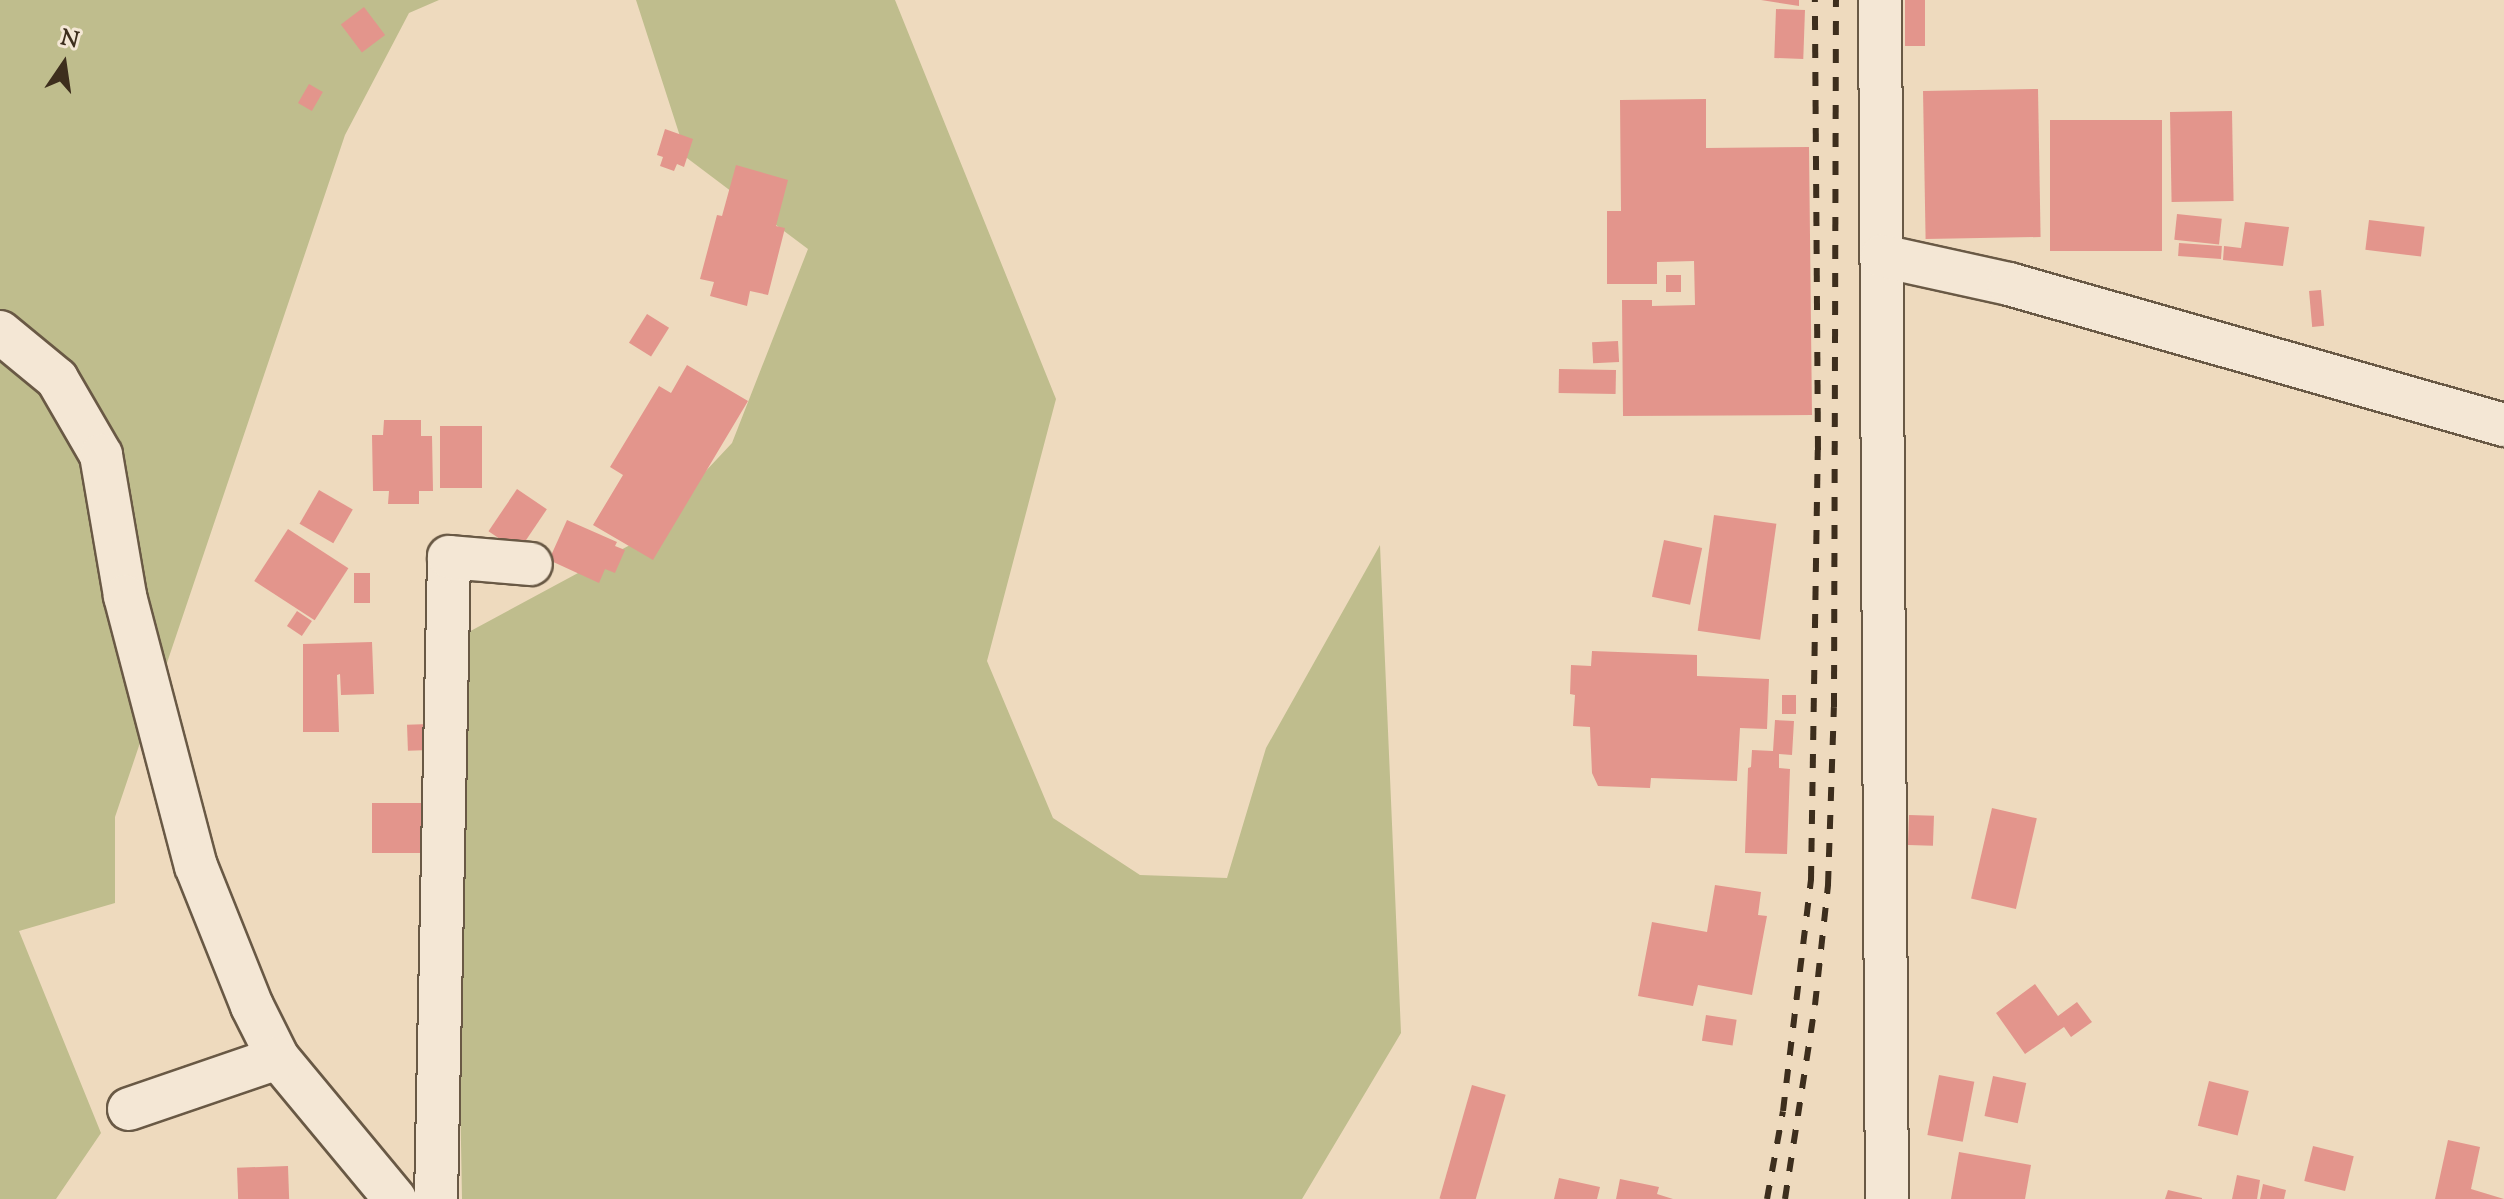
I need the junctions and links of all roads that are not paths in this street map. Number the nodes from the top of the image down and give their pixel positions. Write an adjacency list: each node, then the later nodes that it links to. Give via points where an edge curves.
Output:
1 (1880, 0): 2 (street)
2 (1882, 256): 4 (street, via 2009,284); 10 (street)
3 (0, 332): 6 (street, via 57,379 101,455 125,596 196,866)
4 (2504, 425)
5 (531, 564): 9 (street, via 449,557)
6 (278, 1058): 7 (street); 8 (street)
7 (129, 1109)
8 (395, 1199)
9 (436, 1199)
10 (1887, 1199)

